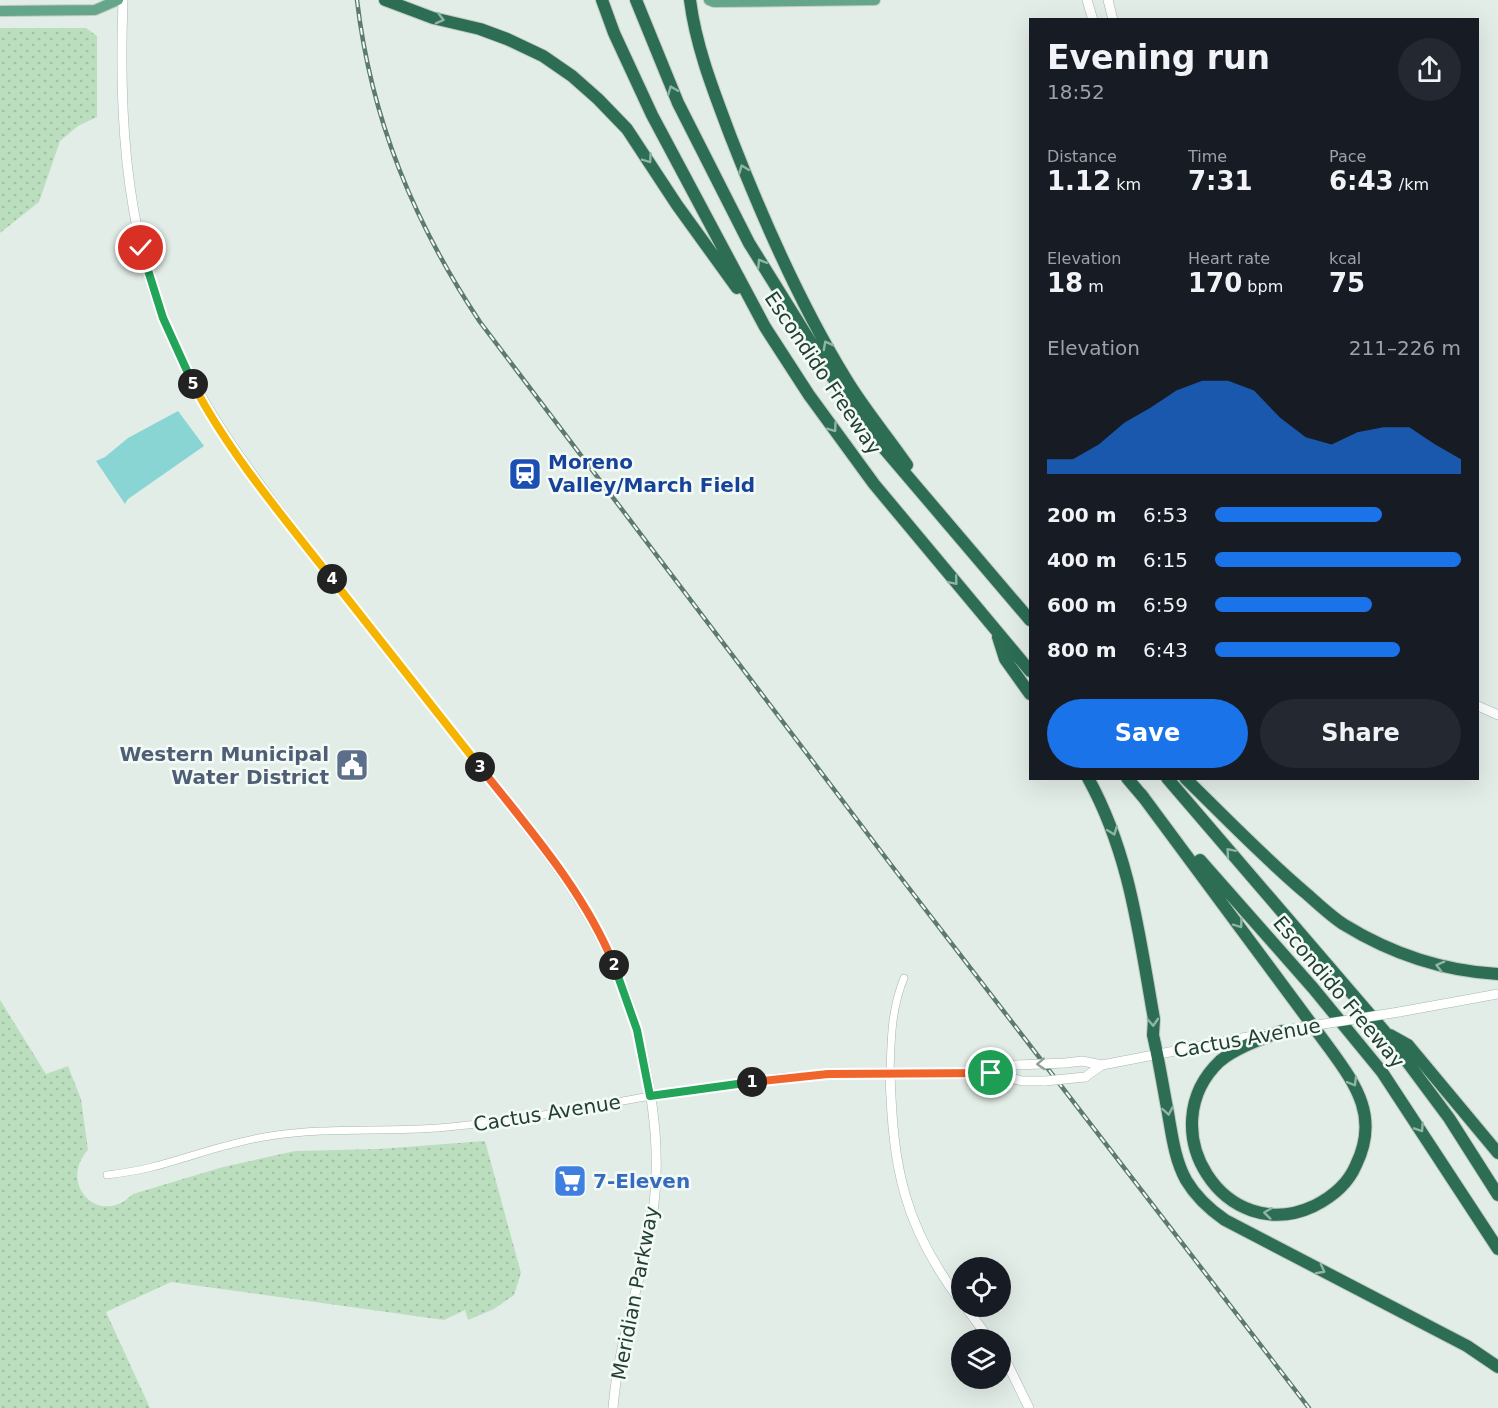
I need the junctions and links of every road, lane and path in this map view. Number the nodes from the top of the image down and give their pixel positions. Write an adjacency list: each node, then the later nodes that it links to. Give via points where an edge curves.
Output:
1 (118, 0): 12 (main road, via 95,9)
2 (123, 0): 38 (main road, Meridian Parkway, via 129,186 152,286 179,355 222,432 272,501 578,897 601,936 622,985 637,1030)
3 (385, 0): 16 (highway, one-way to 16, via 433,18 480,28 543,56 572,76 627,129)
4 (594, 0): 15 (highway)
5 (602, 0): 15 (highway, Escondido Freeway)
6 (636, 0): 17 (highway, Escondido Freeway, one-way to 6, via 881,445 833,378 749,243 678,104)
7 (690, 0): 17 (highway, one-way to 7, via 846,380 800,295 755,199 712,88)
8 (709, 0): 9 (main road)
9 (875, 0)
10 (1087, 0): 13 (main road)
11 (1108, 0): 14 (main road)
12 (0, 11)
13 (1092, 18)
14 (1112, 18)
15 (614, 33): 16 (highway, Escondido Freeway, via 652,115)
16 (765, 327): 19 (highway, Escondido Freeway, one-way to 19, via 874,484)
17 (954, 532): 18 (highway, Escondido Freeway)
18 (1029, 619)
19 (995, 631): 20 (highway, Escondido Freeway); 21 (highway, via 1005,659)
20 (1029, 670)
21 (1029, 693)
22 (1479, 706): 23 (main road)
23 (1498, 715)
24 (1089, 780): 34 (highway, one-way to 34, via 1113,831 1130,884)
25 (1129, 780): 28 (highway, Escondido Freeway)
26 (1169, 780): 33 (highway, Escondido Freeway, one-way to 26)
27 (1187, 780): 29 (highway, one-way to 27, via 1446,968 1412,958 1341,923)
28 (1140, 794): 32 (highway, one-way to 32, via 1337,1058 1362,1101 1365,1142 1348,1179 1322,1202 1278,1214 1247,1208 1213,1185 1194,1147 1192,1117 1200,1089 1221,1061); 42 (highway, Escondido Freeway, one-way to 42, via 1313,988 1382,1072)
29 (1498, 974)
30 (904, 978): 37 (street, via 894,1006)
31 (1498, 994): 32 (main road, Cactus Avenue, bridge)
32 (1287, 1030): 34 (main road, Cactus Avenue)
33 (1385, 1032): 39 (highway, via 1408,1045); 41 (highway, Escondido Freeway, via 1449,1118)
34 (1157, 1053): 35 (main road, Cactus Avenue); 46 (highway, one-way to 46, via 1178,1163 1208,1208)
35 (1102, 1065): 36 (main road, Cactus Avenue, one-way to 36, bridge, via 1016,1065); 36 (main road, Cactus Avenue, bridge, via 1085,1077 1022,1081)
36 (991, 1073): 37 (main road, Cactus Avenue)
37 (890, 1074): 38 (main road, Cactus Avenue, via 780,1078); 43 (main road, via 893,1139 909,1209 931,1258)
38 (650, 1096): 40 (street, Cactus Avenue, via 572,1111 438,1128 270,1136); 48 (main road, Meridian Parkway, via 655,1142 653,1210)
39 (1498, 1153)
40 (107, 1175)
41 (1498, 1195)
42 (1498, 1249)
43 (951, 1287)
44 (972, 1317): 45 (main road)
45 (982, 1329)
46 (1498, 1366)
47 (1011, 1371): 49 (main road)
48 (614, 1408)
49 (1029, 1408)

